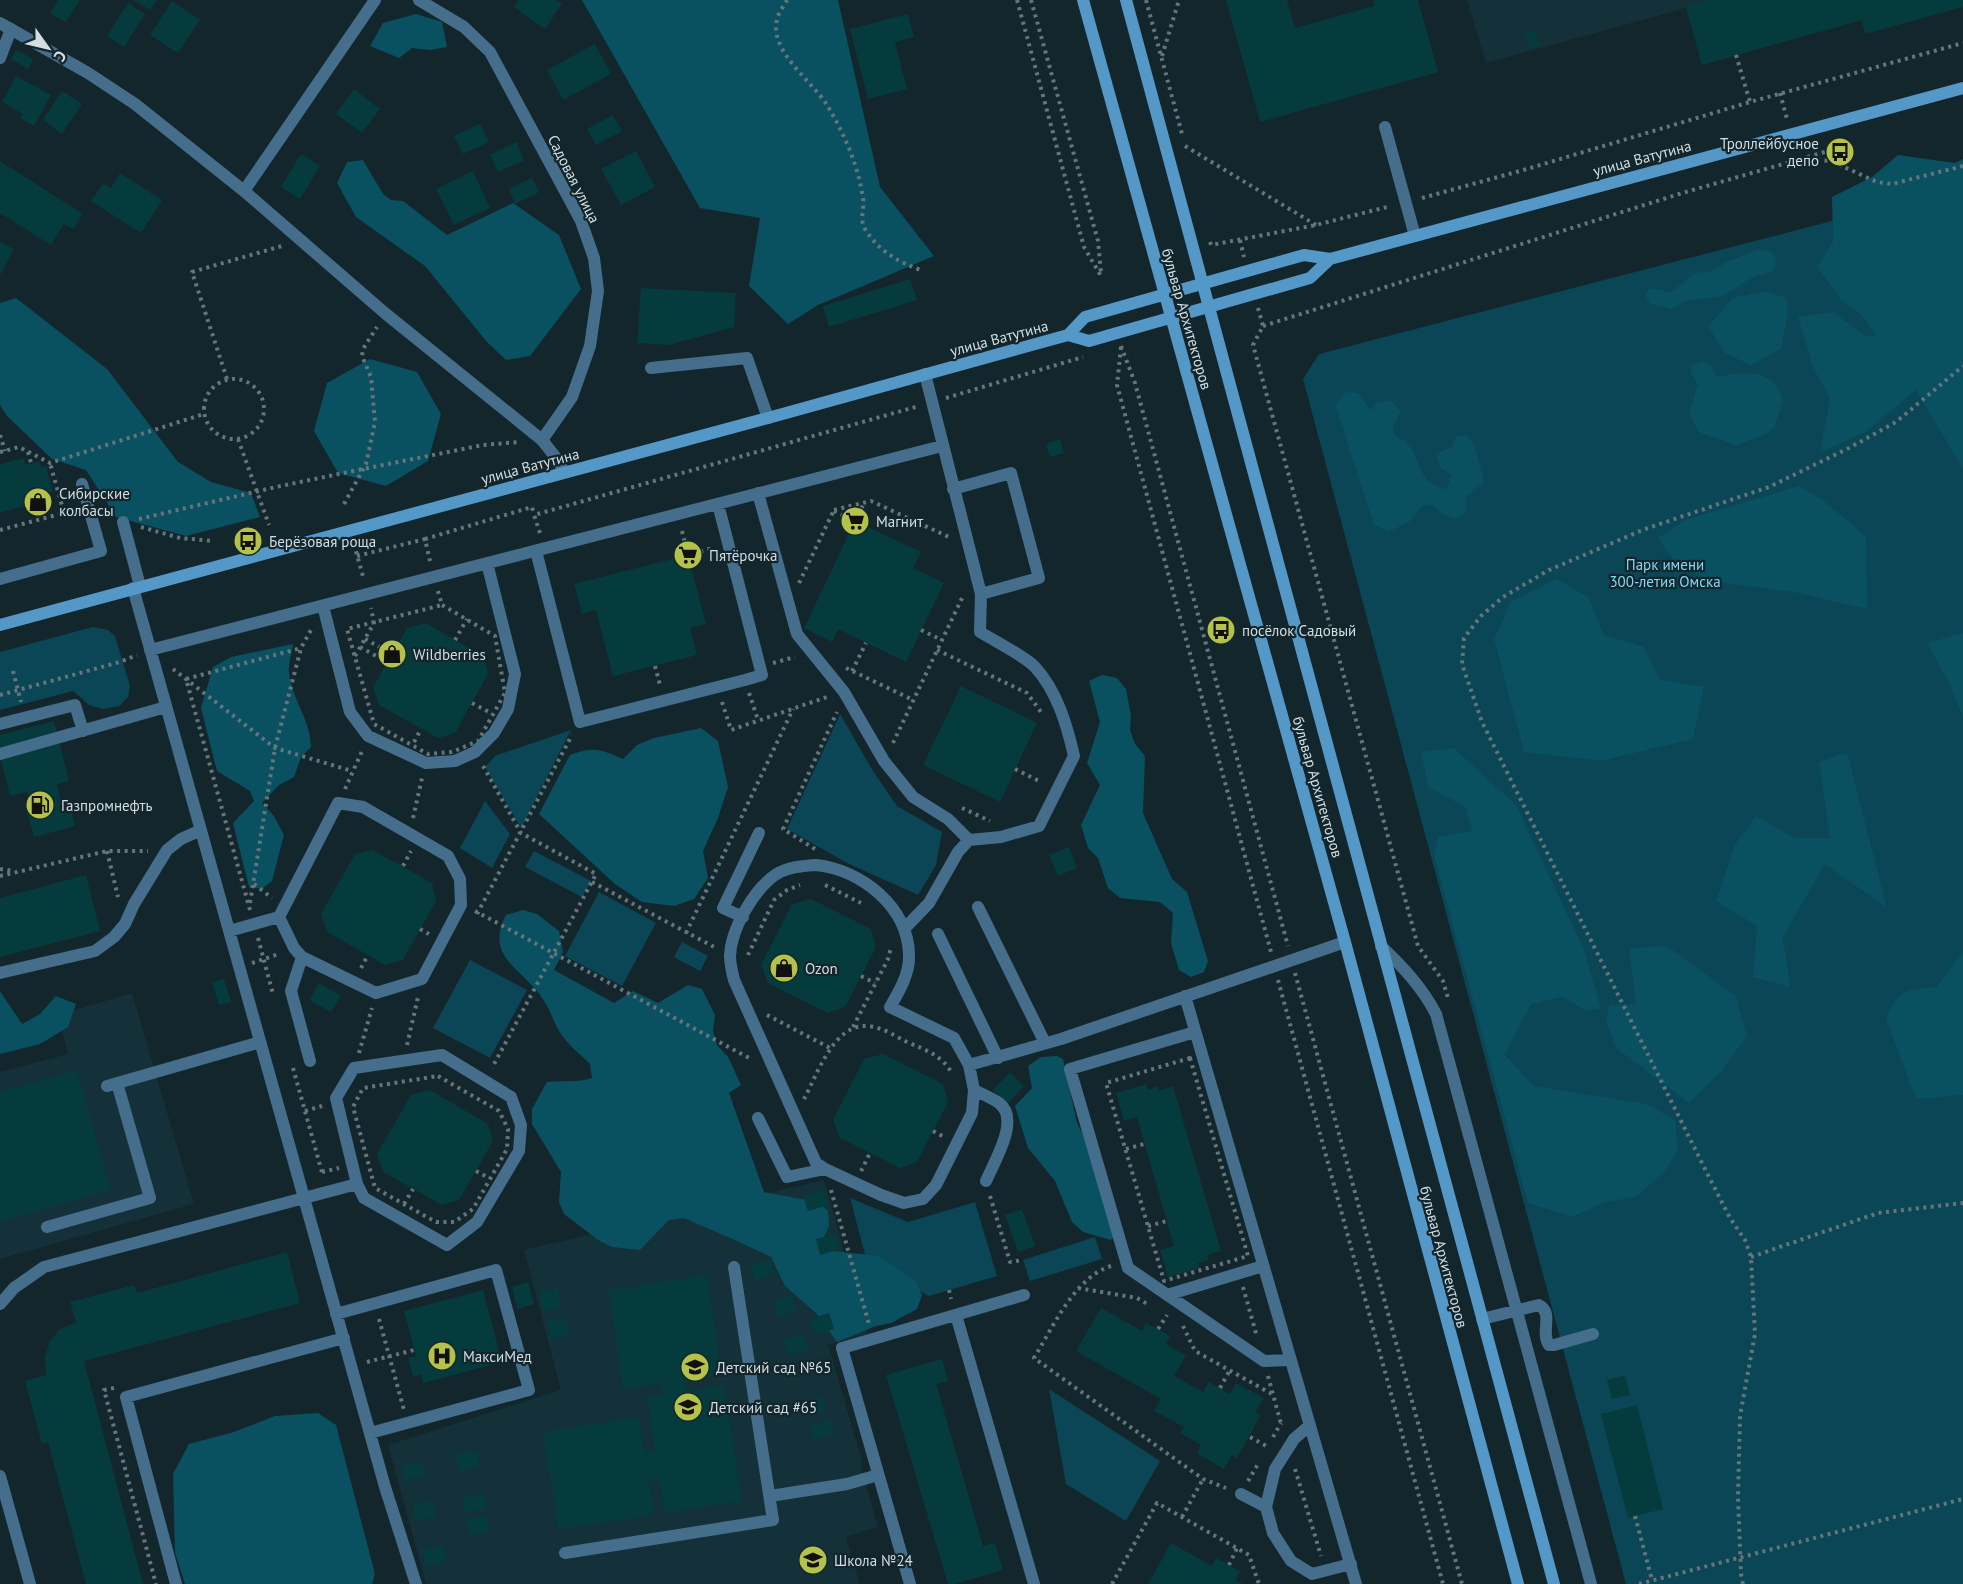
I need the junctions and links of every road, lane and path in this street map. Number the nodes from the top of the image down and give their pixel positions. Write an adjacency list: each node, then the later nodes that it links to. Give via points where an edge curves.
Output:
1 (375, 0): 23 (street)
2 (419, 0): 48 (street, Садовая улица, via 464,27 490,52 581,221 594,258 598,291 590,346 572,397)
3 (787, 0): 30 (path, via 777,20 779,43 827,105 856,163 864,200 864,228 888,256)
4 (1017, 0): 5 (path, via 1084,247 1101,276 1098,241)
5 (1031, 0)
6 (1083, 0): 32 (main road, бульвар Архитекторов)
7 (1126, 0): 31 (main road, бульвар Архитекторов)
8 (1146, 0): 13 (path)
9 (1179, 0): 13 (path)
10 (6, 26): 14 (street); 23 (street, via 88,72 135,104)
11 (1963, 43): 16 (path)
12 (1736, 55): 16 (path)
13 (1161, 57): 18 (path)
14 (0, 58)
15 (1963, 88): 27 (main road, улица Ватутина)
16 (1750, 102): 24 (path)
17 (1386, 127): 24 (street)
18 (1182, 135)
19 (1849, 145): 21 (path)
20 (1188, 157): 25 (path, via 1185,146)
21 (1798, 159): 22 (path, via 1831,161 1877,183 1892,184); 177 (path, via 1263,326 1253,345 1418,946)
22 (1963, 166)
23 (244, 191): 28 (street)
24 (1406, 202): 25 (path); 27 (street)
25 (1316, 225): 26 (path, via 1211,245)
26 (1208, 234)
27 (1415, 236): 29 (main road, улица Ватутина)
28 (301, 240): 42 (path, via 192,272); 48 (street)
29 (1330, 259): 31 (main road, улица Ватутина, via 1304,255); 33 (main road, улица Ватутина, via 1310,278)
30 (923, 271)
31 (1203, 284): 32 (main road, улица Ватутина); 33 (main road, бульвар Архитекторов)
32 (1164, 295): 34 (main road, бульвар Архитекторов); 36 (main road, улица Ватутина, via 1085,317)
33 (1209, 306): 34 (main road, улица Ватутина); 165 (main road, бульвар Архитекторов)
34 (1171, 317): 36 (main road, улица Ватутина, via 1089,341); 163 (main road, бульвар Архитекторов)
35 (373, 334): 54 (path, via 362,356 371,377 375,422)
36 (1068, 335): 41 (main road, улица Ватутина)
37 (1110, 349): 172 (path, via 1121,346 1117,385)
38 (1087, 356): 43 (path)
39 (1963, 366): 225 (path, via 1896,422 1850,448 1768,487 1645,529 1549,570 1503,597 1464,638 1462,664 1482,722)
40 (651, 368): 45 (street, via 747,358)
41 (925, 374): 43 (street); 45 (main road, улица Ватутина)
42 (227, 379): 44 (path, via 210,390); 47 (path, via 246,381 260,393 263,402 264,412 256,429)
43 (931, 403): 49 (street); 64 (path)
44 (204, 414): 47 (path, via 218,435); 53 (path)
45 (768, 418): 55 (main road, улица Ватутина)
46 (0, 435): 50 (path)
47 (238, 439): 58 (path)
48 (542, 440): 54 (path, via 483,445); 55 (street)
49 (942, 446): 57 (street); 59 (street)
50 (2, 452): 51 (path, via 19,447)
51 (28, 452): 52 (path); 53 (path)
52 (31, 463)
53 (50, 463): 67 (path, via 64,513)
54 (363, 469): 58 (path); 61 (path)
55 (564, 472): 80 (main road, улица Ватутина)
56 (82, 484): 79 (street, via 100,551)
57 (953, 489): 81 (street); 81 (street, via 1011,473 1017,494 1039,578)
58 (257, 492): 65 (path); 66 (path)
59 (758, 494): 62 (street); 83 (street)
60 (864, 503): 63 (path); 63 (path, via 855,521); 69 (path, via 872,501)
61 (344, 504)
62 (718, 504): 73 (street); 106 (street, via 762,675)
63 (834, 510): 83 (path)
64 (534, 515): 70 (path, via 532,507); 73 (path)
65 (123, 522): 71 (path, via 180,538); 80 (street)
66 (269, 525)
67 (0, 530)
68 (682, 531): 74 (path, via 688,555)
69 (949, 537)
70 (425, 539): 75 (path); 78 (path)
71 (213, 541)
72 (709, 541): 76 (path)
73 (540, 550): 77 (street); 106 (street, via 580,722)
74 (700, 552)
75 (357, 556)
76 (714, 560)
77 (487, 563): 78 (street); 124 (street, via 515,674 508,709 494,733)
78 (434, 577): 84 (path); 85 (street)
79 (0, 579)
80 (137, 587): 88 (main road, улица Ватутина); 96 (street)
81 (981, 594): 137 (street, via 980,632 1035,666 1067,726 1074,756 1039,826 1001,837)
82 (964, 595): 93 (path)
83 (789, 604): 108 (street, via 797,634)
84 (442, 605): 86 (path); 87 (path)
85 (323, 606): 96 (street); 122 (street, via 350,712)
86 (467, 620): 92 (path); 124 (path, via 495,636 505,693)
87 (374, 623): 89 (path); 91 (path)
88 (0, 625)
89 (348, 629)
90 (921, 630): 93 (path)
91 (365, 639): 95 (path); 98 (path)
92 (455, 640)
93 (942, 640): 97 (path)
94 (866, 642): 103 (path)
95 (360, 647): 99 (path); 119 (path, via 355,656)
96 (150, 650): 107 (path); 113 (street)
97 (937, 651): 110 (path); 117 (path, via 1027,693)
98 (392, 654)
99 (387, 662)
100 (655, 666): 104 (path)
101 (843, 666): 103 (path)
102 (13, 671): 107 (path)
103 (852, 671): 110 (path)
104 (658, 676)
105 (190, 682): 123 (path)
106 (717, 687): 115 (path, via 731,730)
107 (18, 690): 109 (path); 116 (path)
108 (844, 692): 115 (path); 127 (street)
109 (0, 695)
110 (913, 700): 127 (path)
111 (472, 703): 114 (path)
112 (840, 706): 132 (path)
113 (166, 707): 121 (street); 133 (street)
114 (482, 709)
115 (794, 709): 161 (path)
116 (25, 718): 118 (street); 121 (street, via 75,705)
117 (1044, 720)
118 (0, 724)
119 (374, 724): 122 (path); 126 (path)
120 (576, 726): 135 (path)
121 (83, 731): 125 (street)
122 (368, 736): 126 (street); 129 (path)
123 (275, 748): 129 (path); 148 (path); 148 (path, via 302,648 186,679 249,907)
124 (473, 748): 126 (path); 126 (street, via 455,761); 135 (path)
125 (0, 754)
126 (427, 759): 134 (path)
127 (884, 761): 137 (street, via 913,797 948,819)
128 (1015, 769): 130 (path)
129 (352, 771): 131 (path)
130 (1041, 782)
131 (338, 803): 134 (street, via 363,807); 152 (street)
132 (783, 829)
133 (201, 830): 138 (street); 159 (street)
134 (409, 833): 176 (street, via 448,856 460,879 461,905)
135 (521, 833): 145 (path, via 596,873); 153 (path)
136 (759, 833): 154 (street, via 723,908)
137 (969, 840): 158 (street, via 929,903)
138 (167, 850): 139 (path); 156 (street)
139 (107, 852): 143 (path); 156 (path)
140 (407, 859): 141 (path)
141 (403, 866)
142 (0, 869): 143 (path)
143 (18, 872): 144 (path)
144 (0, 876)
145 (592, 882): 161 (path); 167 (path)
146 (819, 882): 149 (path)
147 (804, 883): 170 (path, via 774,900)
148 (254, 884): 152 (path)
149 (869, 906)
150 (978, 907): 187 (street)
151 (470, 908): 153 (path)
152 (282, 912): 159 (street); 166 (street)
153 (478, 912): 155 (path); 167 (path)
154 (743, 917): 158 (street, via 751,900 776,875 796,867 834,867 873,888 892,906); 169 (street)
155 (472, 922)
156 (124, 924): 174 (street, via 95,951)
157 (420, 929): 160 (path)
158 (904, 929): 192 (street, via 910,956 903,984 890,1007 954,1038)
159 (229, 931): 173 (street)
160 (426, 933)
161 (686, 933): 169 (path)
162 (938, 934): 189 (street)
163 (1345, 942): 172 (street); 289 (main road, бульвар Архитекторов)
164 (892, 943): 178 (path)
165 (1381, 946): 238 (street, via 1424,991 1436,1014); 242 (main road, бульвар Архитекторов)
166 (298, 953): 173 (path); 179 (street); 190 (street, via 291,991)
167 (553, 953): 194 (path); 196 (path)
168 (368, 955): 171 (path)
169 (730, 956): 181 (street, via 734,980)
170 (746, 959)
171 (364, 962)
172 (1274, 966): 180 (street); 288 (path)
173 (240, 968): 186 (street)
174 (0, 973)
175 (861, 976): 178 (path)
176 (422, 979): 179 (street); 191 (path)
177 (1443, 981)
178 (875, 983): 184 (path)
179 (376, 993): 193 (path)
180 (1185, 996): 185 (street); 187 (street)
181 (744, 1003): 183 (path); 194 (street)
182 (762, 1005): 183 (path)
183 (766, 1015): 188 (path)
184 (853, 1027): 188 (path); 195 (path, via 879,1028 941,1058)
185 (1195, 1032): 228 (street, via 1070,1069); 229 (street)
186 (260, 1042): 220 (street); 224 (street, via 112,1084 150,1198)
187 (1045, 1043): 189 (street)
188 (830, 1048): 200 (path)
189 (998, 1058): 192 (street)
190 (310, 1061)
191 (403, 1061): 193 (street); 196 (street, via 442,1055); 197 (path)
192 (969, 1065): 199 (street)
193 (354, 1068): 217 (street, via 336,1098)
194 (776, 1072): 203 (street)
195 (954, 1079)
196 (484, 1081): 217 (street, via 511,1097 522,1125 519,1151 477,1222 447,1245 364,1198)
197 (398, 1082): 198 (path); 202 (path, via 438,1076)
198 (363, 1088)
199 (974, 1090): 212 (street, via 972,1113 936,1185 923,1199 904,1203); 216 (street, via 1001,1104 1008,1116 1007,1132)
200 (804, 1099): 201 (path); 203 (path)
201 (808, 1109)
202 (499, 1111)
203 (795, 1116): 212 (street, via 816,1162)
204 (758, 1118): 212 (street, via 787,1177)
205 (933, 1131): 206 (path)
206 (938, 1134)
207 (1144, 1144): 208 (path)
208 (1126, 1149): 223 (path); 227 (path, via 1106,1083 1190,1058 1248,1256)
209 (870, 1153): 210 (path)
210 (865, 1162)
211 (852, 1166): 215 (path)
212 (825, 1169): 247 (path)
213 (476, 1171): 214 (path)
214 (483, 1175)
215 (869, 1176)
216 (986, 1180): 226 (path, via 1010,1262)
217 (357, 1184): 220 (street)
218 (412, 1189): 219 (path)
219 (408, 1197)
220 (304, 1198): 237 (street, via 44,1267 14,1288); 239 (street)
221 (1963, 1203): 225 (path, via 1878,1213)
222 (1167, 1221): 223 (path)
223 (1148, 1226): 227 (path, via 1164,1281)
224 (47, 1227)
225 (1751, 1257): 274 (path, via 1755,1334 1740,1416)
226 (1023, 1260)
227 (1236, 1260): 231 (path)
228 (1126, 1261): 232 (path, via 1102,1269); 234 (street, via 1128,1268)
229 (1263, 1266): 231 (street); 250 (street)
230 (734, 1267): 267 (street)
231 (1239, 1273): 234 (street); 251 (path)
232 (1078, 1288): 235 (path); 265 (path, via 1034,1358)
233 (1024, 1294): 240 (street)
234 (1167, 1295): 251 (street)
235 (1137, 1298)
236 (375, 1303): 239 (street); 249 (path); 257 (street, via 496,1270 529,1390)
237 (0, 1304)
238 (1516, 1309): 242 (street); 245 (street, via 1534,1305 1544,1308 1545,1340 1549,1345); 291 (street)
239 (336, 1314): 246 (street)
240 (956, 1315): 247 (street); 284 (street)
241 (1167, 1315): 244 (path)
242 (1482, 1319): 290 (main road, бульвар Архитекторов)
243 (1181, 1323): 253 (path, via 1195,1351)
244 (1158, 1329)
245 (1593, 1334)
246 (344, 1338): 252 (street); 281 (street, via 126,1397)
247 (874, 1339): 263 (street, via 842,1348)
248 (414, 1350): 249 (path)
249 (389, 1356): 252 (path); 257 (path)
250 (1291, 1360): 251 (street); 258 (street)
251 (1263, 1361): 256 (path)
252 (351, 1366): 259 (street)
253 (1230, 1370): 255 (path); 256 (path)
254 (115, 1387): 280 (path, via 104,1390)
255 (1220, 1388)
256 (1273, 1394): 262 (path)
257 (407, 1423): 259 (street)
258 (1310, 1425): 262 (street); 275 (street)
259 (370, 1433): 282 (street)
260 (1250, 1437): 261 (path)
261 (1268, 1447)
262 (1288, 1448): 269 (street, via 1275,1469); 277 (path)
263 (878, 1475): 267 (street); 283 (street)
264 (0, 1476): 279 (street)
265 (1203, 1479): 266 (path); 271 (path)
266 (1241, 1494): 269 (street)
267 (770, 1496): 273 (street, via 773,1520)
268 (1963, 1499): 274 (path)
269 (1266, 1507): 277 (street, via 1273,1533 1291,1561 1312,1574)
270 (1635, 1516): 278 (path)
271 (1182, 1517): 272 (path); 285 (path, via 1157,1503)
272 (1238, 1548): 276 (path); 286 (path, via 1249,1555)
273 (565, 1553)
274 (1740, 1557): 278 (path); 293 (path)
275 (1350, 1564): 277 (street); 287 (street)
276 (1228, 1565)
277 (1325, 1571)
278 (1653, 1580): 292 (path)
279 (30, 1584)
280 (156, 1584)
281 (176, 1584)
282 (416, 1584)
283 (910, 1584)
284 (1035, 1584)
285 (1112, 1584)
286 (1259, 1584)
287 (1356, 1584)
288 (1443, 1584)
289 (1518, 1584)
290 (1554, 1584)
291 (1591, 1584)
292 (1639, 1584)
293 (1743, 1584)

